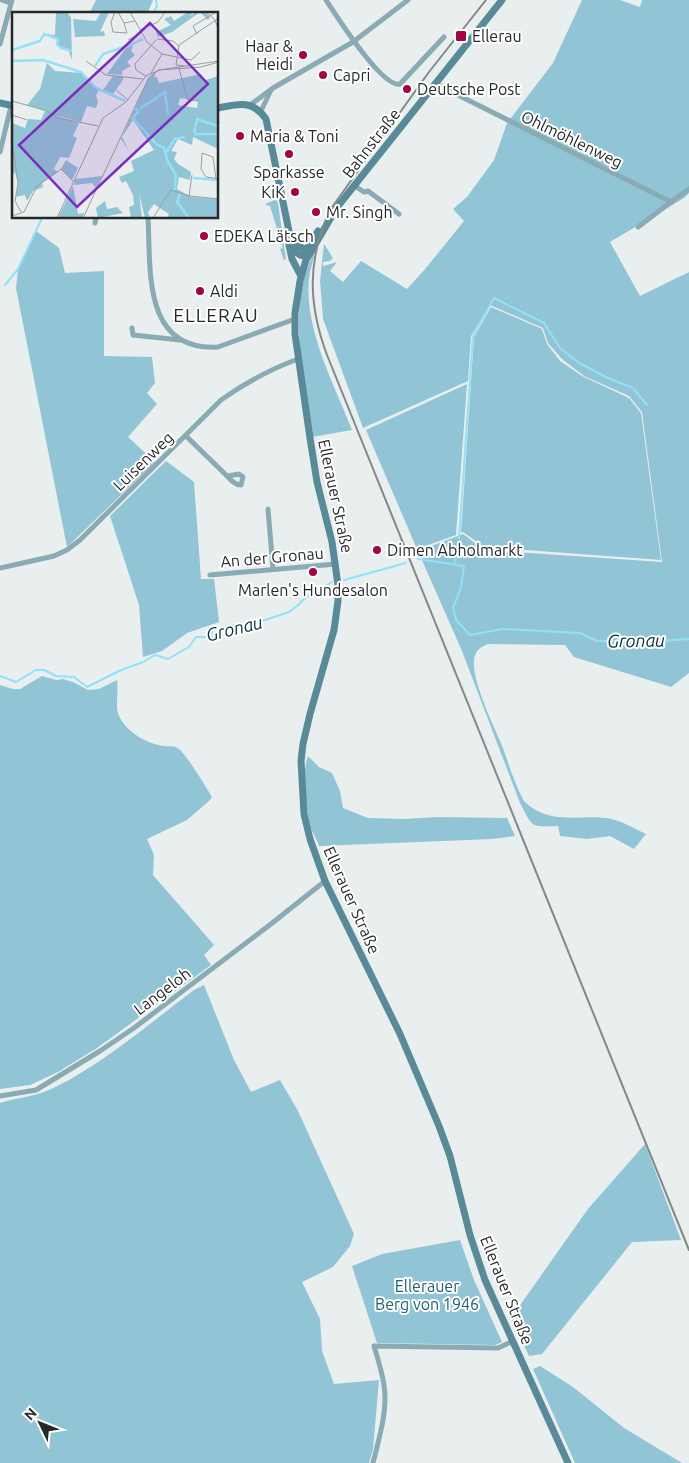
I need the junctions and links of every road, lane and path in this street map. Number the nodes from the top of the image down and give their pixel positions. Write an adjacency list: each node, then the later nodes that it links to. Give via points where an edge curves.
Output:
1 (2, 0): 5 (street)
2 (326, 0): 7 (street)
3 (408, 0): 7 (street)
4 (502, 0): 9 (main road, Bahnstraße)
5 (11, 1): 8 (street)
6 (444, 37): 7 (street, via 396,85)
7 (353, 42): 10 (street)
8 (0, 44)
9 (436, 84): 17 (main road, Bahnstraße); 19 (street, Ohlmöhlenweg)
10 (273, 88): 12 (street); 15 (street)
11 (0, 103): 13 (main road)
12 (250, 105): 14 (main road); 15 (main road)
13 (12, 106): 16 (street)
14 (219, 108)
15 (261, 111): 23 (main road, via 268,126)
16 (0, 152)
17 (355, 186): 20 (street, via 368,191); 24 (main road, Bahnstraße)
18 (689, 189): 19 (street)
19 (671, 202): 22 (street)
20 (399, 214)
21 (148, 219): 28 (street, via 156,310)
22 (638, 227)
23 (289, 235): 24 (main road, via 294,250 299,255); 25 (main road, via 291,254)
24 (307, 255): 25 (main road, Ellerauer Straße)
25 (301, 276): 26 (main road, Ellerauer Straße)
26 (295, 319): 28 (street, via 218,346 206,347); 29 (main road, Ellerauer Straße)
27 (132, 328): 28 (street, via 133,335)
28 (181, 340)
29 (298, 359): 30 (street, Luisenweg, via 235,390); 33 (main road, Ellerauer Straße, via 317,482)
30 (186, 436): 31 (street); 34 (street, Luisenweg, via 66,550 54,556)
31 (228, 476)
32 (268, 509): 35 (street)
33 (336, 564): 35 (street, An der Gronau); 37 (main road, Ellerauer Straße, via 338,601 334,630 310,714 301,761 304,814)
34 (0, 568)
35 (273, 569): 36 (street, An der Gronau)
36 (210, 574)
37 (325, 881): 38 (street, Langeloh, via 107,1046 36,1090); 39 (main road, Ellerauer Straße, via 410,1054 450,1156 485,1280)
38 (0, 1096)
39 (513, 1341): 40 (street, via 498,1348 374,1346 385,1401 382,1430); 41 (main road, Ellerauer Straße)
40 (373, 1463)
41 (568, 1463)

